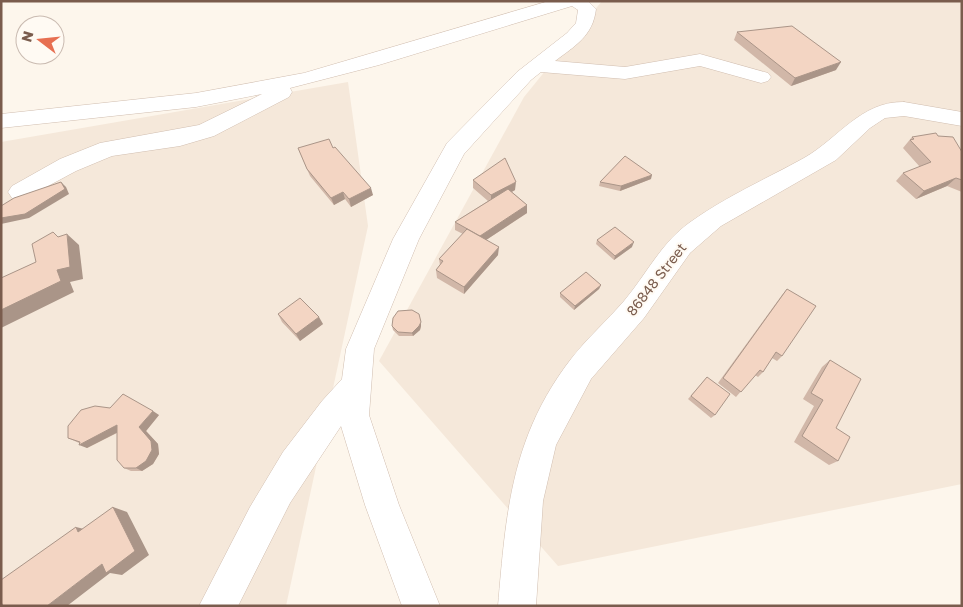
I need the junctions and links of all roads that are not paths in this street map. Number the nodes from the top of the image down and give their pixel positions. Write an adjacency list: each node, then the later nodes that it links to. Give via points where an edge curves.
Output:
1 (568, 1): 5 (street, via 372,61)
2 (577, 1): 3 (street, via 587,9 585,24 574,37)
3 (536, 66): 4 (street, via 626,73 700,60); 9 (street, via 455,149 386,282 360,349)
4 (761, 77)
5 (305, 78): 7 (street, via 180,103); 8 (street, via 206,131 108,148 68,165)
6 (962, 119): 12 (street, 86848 Street, via 889,109 875,114 864,120 840,146 696,231 679,248 640,303 581,370 540,443 529,484)
7 (1, 122)
8 (20, 192)
9 (354, 387): 10 (street, via 327,416 298,457 258,526); 11 (street, via 353,415 364,452)
10 (218, 606)
11 (421, 606)
12 (517, 606)

